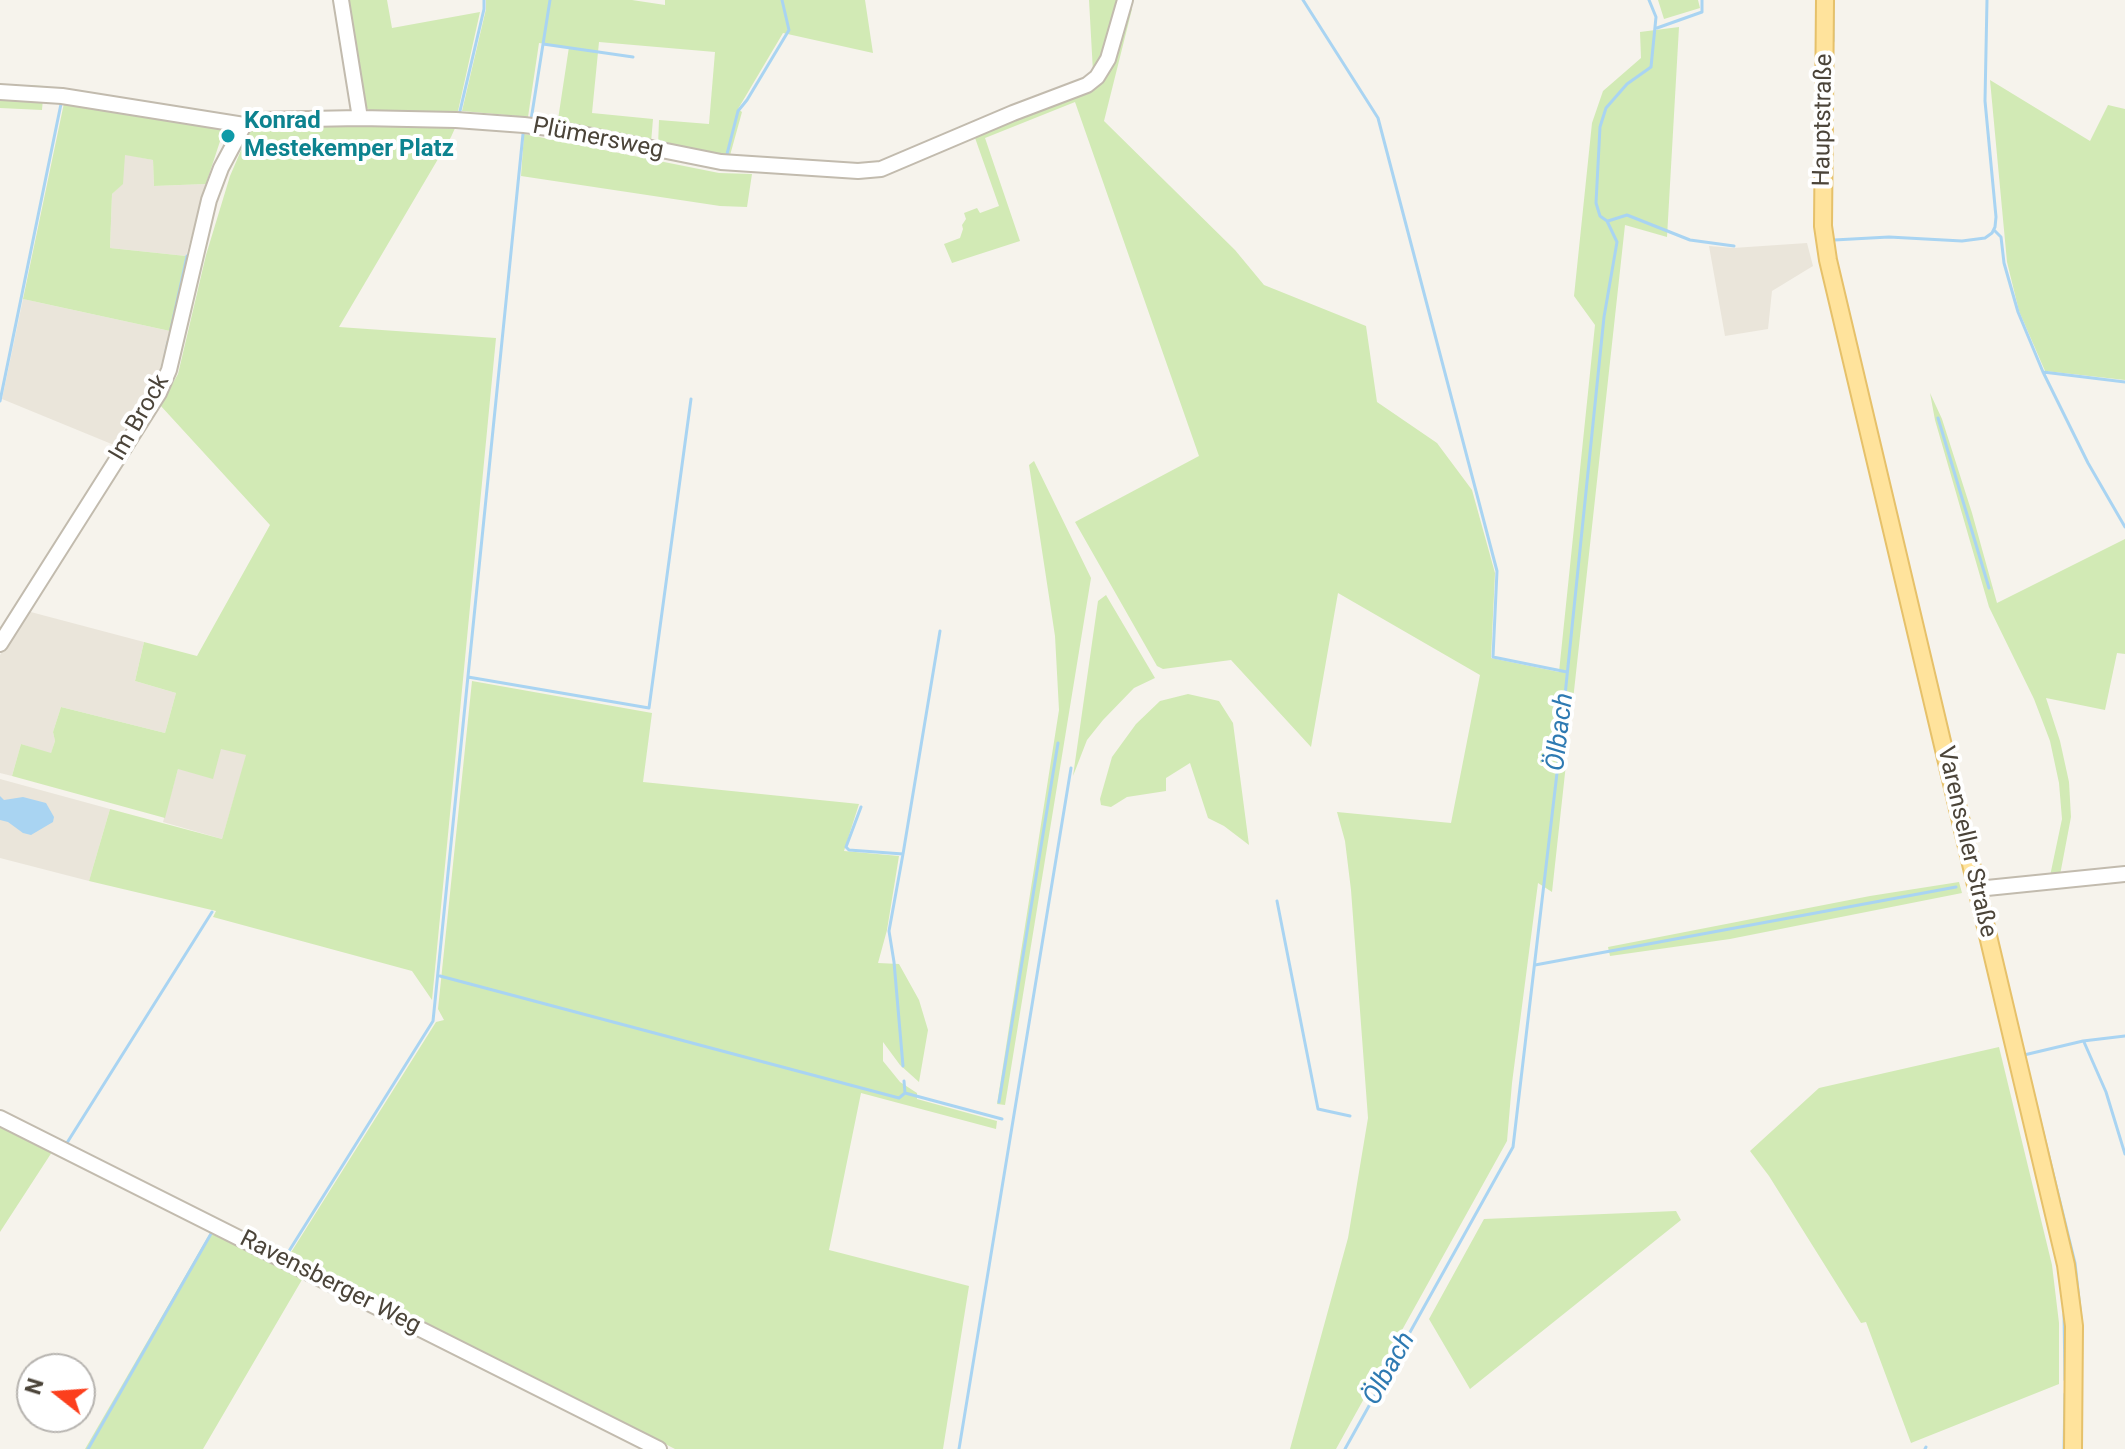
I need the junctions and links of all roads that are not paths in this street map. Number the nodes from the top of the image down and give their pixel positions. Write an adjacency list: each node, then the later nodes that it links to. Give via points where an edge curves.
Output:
1 (341, 0): 5 (street)
2 (1125, 0): 5 (street, Plümersweg, via 1108,59 1087,85 881,169 721,162 524,125)
3 (1825, 0): 7 (main road, Hauptstraße)
4 (0, 92): 6 (street, Plümersweg, via 62,96)
5 (360, 118): 6 (street, Plümersweg, via 256,120)
6 (244, 125): 8 (street, Im Brock, via 209,200 159,393)
7 (1824, 240): 10 (main road, Varenseller Straße)
8 (0, 644)
9 (2125, 874): 10 (street)
10 (1977, 889): 13 (main road, Varenseller Straße, via 2072,1295)
11 (0, 1118): 12 (street, Ravensberger Weg)
12 (659, 1449)
13 (2073, 1449)

